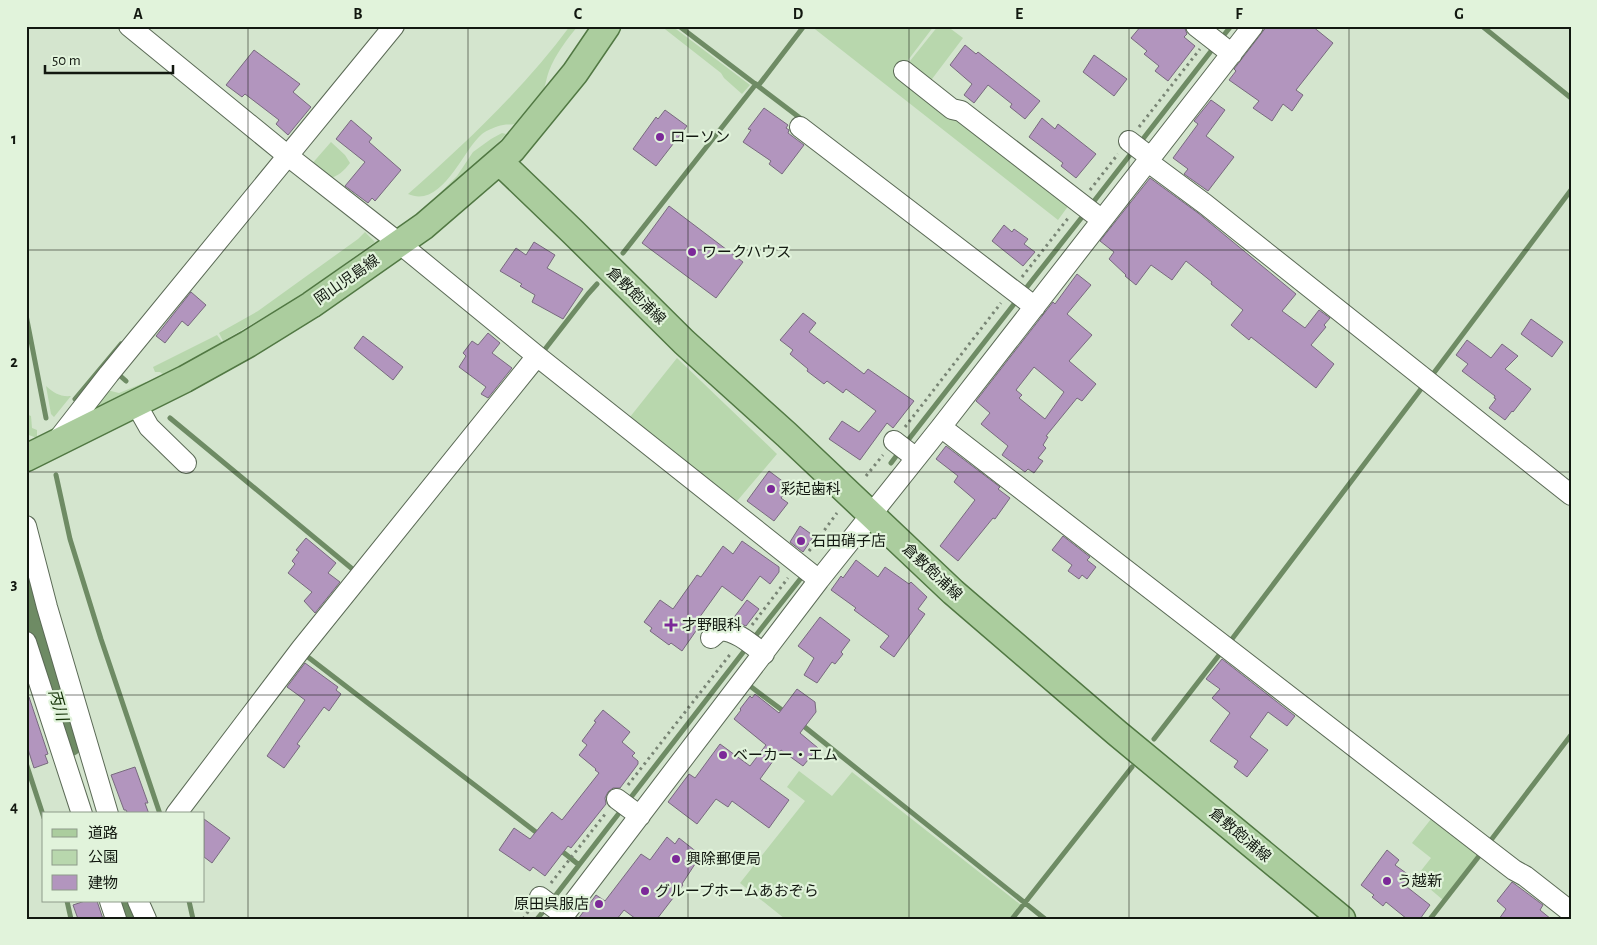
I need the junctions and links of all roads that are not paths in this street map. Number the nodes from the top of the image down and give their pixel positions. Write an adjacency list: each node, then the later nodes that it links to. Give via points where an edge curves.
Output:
1 (129, 26): 10 (street)
2 (394, 26): 10 (street)
3 (607, 26): 11 (main road, 岡山児島線, via 553,101)
4 (1196, 26): 6 (street)
5 (1253, 26): 6 (street)
6 (1222, 46): 9 (street)
7 (904, 71): 12 (street)
8 (800, 127): 14 (street)
9 (1140, 150): 12 (street); 21 (street)
10 (285, 161): 13 (street); 18 (street, via 112,369)
11 (500, 162): 13 (main road, 岡山児島線); 22 (main road, 倉敷飽浦線, via 684,342)
12 (1092, 213): 14 (street)
13 (400, 243): 15 (street); 16 (main road, 岡山児島線, via 280,325)
14 (1022, 297): 17 (street)
15 (537, 356): 24 (street); 30 (street, via 301,649)
16 (136, 404): 18 (main road, 岡山児島線); 20 (street, via 149,427)
17 (941, 426): 22 (street, via 903,448); 34 (street)
18 (55, 444): 19 (main road, 岡山児島線)
19 (26, 458)
20 (186, 463)
21 (1571, 495)
22 (871, 515): 24 (street); 37 (main road, 倉敷飽浦線, via 953,592 1117,733)
23 (26, 526): 29 (street)
24 (805, 572): 27 (street)
25 (710, 638): 27 (street, via 720,630 726,631)
26 (26, 644): 28 (street)
27 (752, 645): 33 (street)
28 (81, 812)
29 (107, 812)
30 (178, 812)
31 (110, 902): 35 (street)
32 (138, 902): 36 (street)
33 (552, 908)
34 (1571, 912)
35 (116, 919)
36 (146, 919)
37 (1342, 919)

